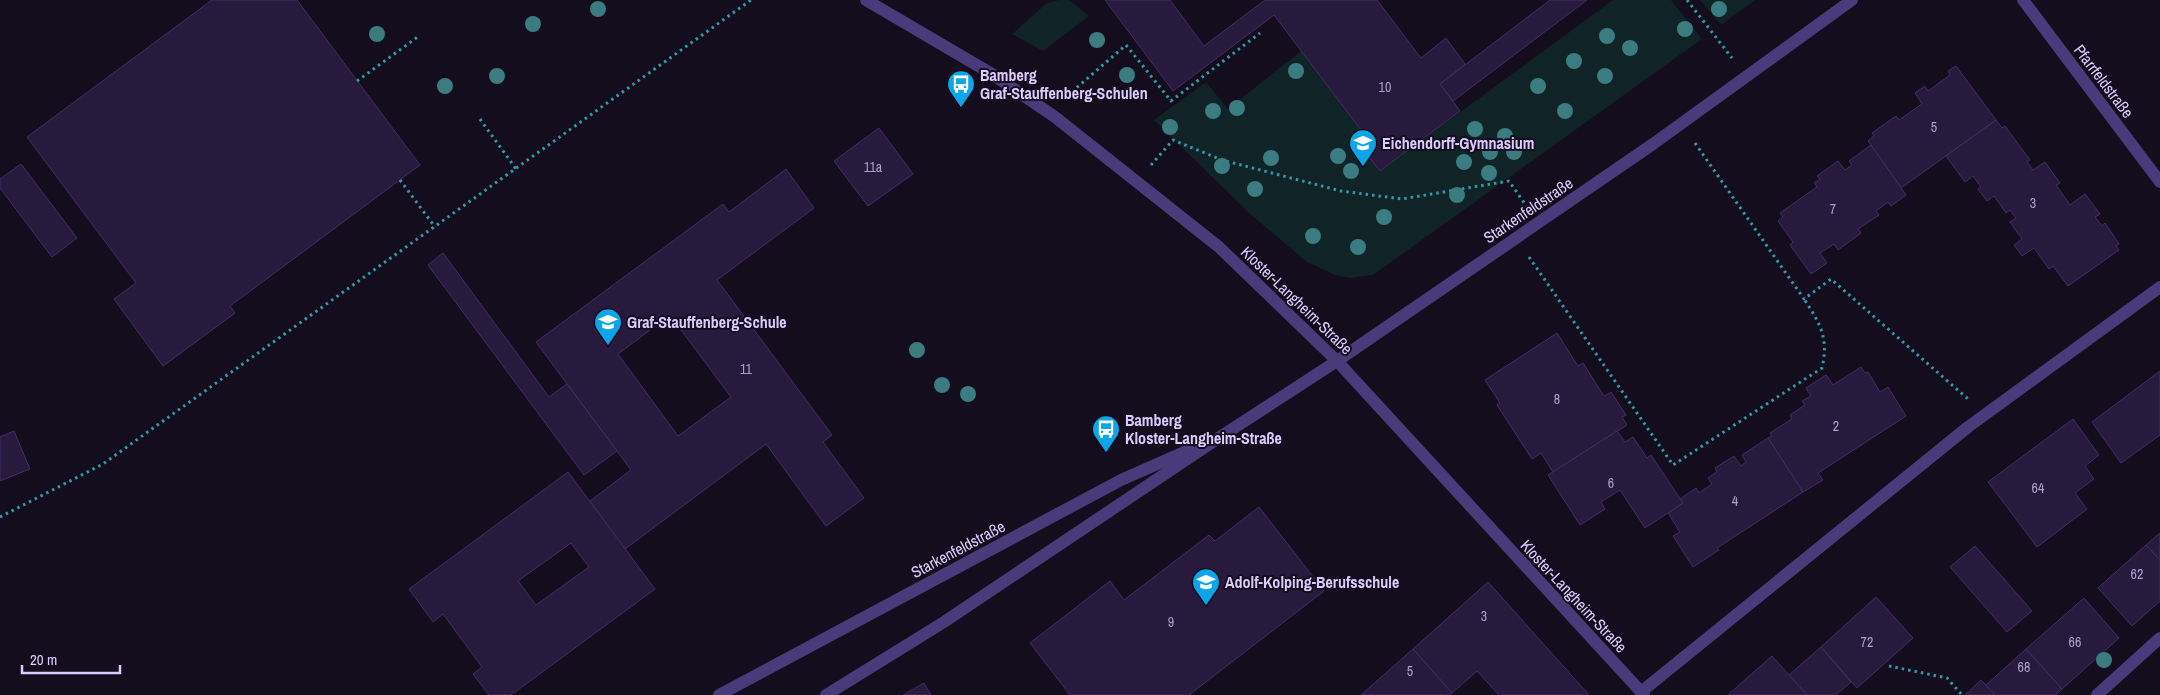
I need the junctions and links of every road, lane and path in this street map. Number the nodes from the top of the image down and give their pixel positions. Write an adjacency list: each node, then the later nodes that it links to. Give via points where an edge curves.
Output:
1 (751, 0): 13 (path)
2 (866, 0): 10 (street, Kloster-Langheim-Straße, via 992,74)
3 (1687, 0): 8 (path)
4 (1852, 0): 8 (street, Starkenfeldstraße)
5 (2023, 0): 16 (street, Pfarrfeldstraße)
6 (1260, 33): 10 (path, via 1171,101 1126,45)
7 (419, 36): 9 (path)
8 (1745, 77): 12 (street, Starkenfeldstraße)
9 (357, 81)
10 (1048, 113): 15 (street, Kloster-Langheim-Straße)
11 (480, 119): 13 (path)
12 (1681, 124): 17 (street, Starkenfeldstraße); 21 (path)
13 (516, 169): 18 (path)
14 (400, 180): 18 (path)
15 (1137, 182): 17 (path, via 1173,140 1222,160 1340,191 1402,199 1509,181); 22 (street, Kloster-Langheim-Straße, via 1219,248)
16 (2160, 182)
17 (1538, 223): 19 (street, Starkenfeldstraße)
18 (435, 227): 25 (path, via 103,464)
19 (1516, 238): 21 (path, via 1673,465 1822,368 1826,351 1824,335); 22 (street, Starkenfeldstraße)
20 (2160, 287): 23 (street)
21 (1804, 299): 23 (path, via 1831,279)
22 (1337, 361): 24 (street, Starkenfeldstraße); 28 (street, Kloster-Langheim-Straße)
23 (1985, 414): 28 (street)
24 (1217, 439): 29 (street, Starkenfeldstraße, via 1121,480); 30 (street, Starkenfeldstraße, via 944,622)
25 (0, 517)
26 (2160, 638): 32 (street)
27 (1890, 666): 31 (path, via 1947,678)
28 (1642, 693)
29 (719, 695)
30 (826, 695)
31 (1962, 695)
32 (2097, 695)

